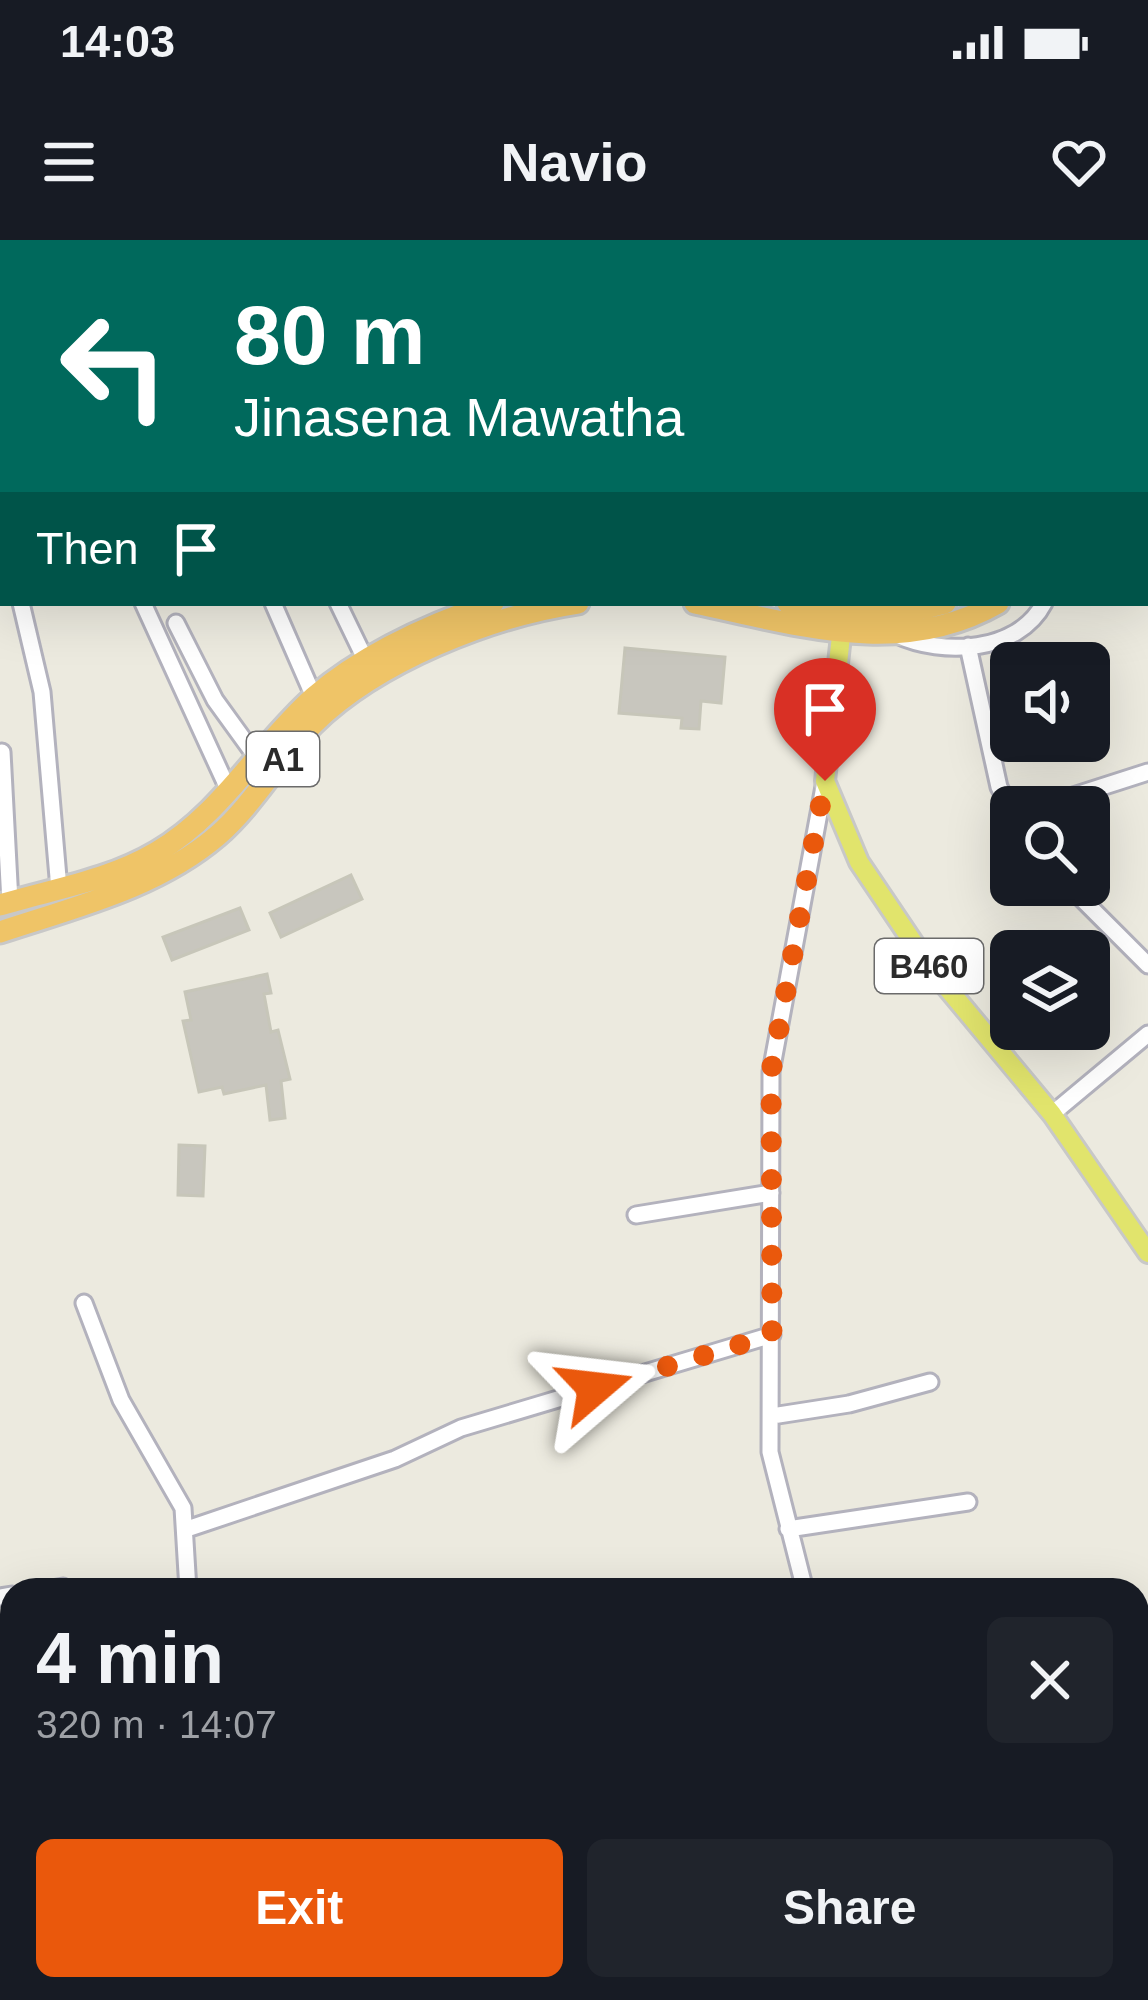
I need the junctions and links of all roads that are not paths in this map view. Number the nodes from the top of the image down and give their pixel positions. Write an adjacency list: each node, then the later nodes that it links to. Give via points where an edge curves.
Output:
1 (22, 606): 25 (street, via 42,692)
2 (144, 606): 24 (street)
3 (274, 606): 17 (street)
4 (339, 606): 16 (street)
5 (487, 606): 16 (highway, A1)
6 (566, 606): 16 (highway, A1)
7 (716, 606): 14 (highway)
8 (796, 606): 14 (highway)
9 (933, 606): 12 (highway)
10 (991, 606): 12 (highway, via 948,624)
11 (1041, 606): 15 (street, via 1012,635)
12 (891, 617): 14 (highway); 15 (street, via 920,645)
13 (176, 623): 19 (street, via 215,700)
14 (843, 623): 21 (main road, B460)
15 (968, 646): 22 (street)
16 (369, 669): 17 (highway, A1); 28 (highway, A1, via 219,834 167,871)
17 (314, 697): 19 (highway, A1)
18 (2, 752): 26 (street)
19 (257, 758): 24 (highway, A1)
20 (1148, 772): 23 (street)
21 (825, 781): 31 (main road, B460, via 859,862 928,966); 32 (street, via 771,1072)
22 (1003, 786)
23 (1104, 786)
24 (230, 791): 25 (highway, A1, via 158,852)
25 (58, 889): 26 (highway, A1)
26 (5, 903)
27 (1089, 906): 29 (street)
28 (0, 932)
29 (1148, 964)
30 (1148, 1034): 31 (street)
31 (1052, 1114): 34 (main road, B460)
32 (771, 1192): 33 (street); 36 (street)
33 (636, 1215)
34 (1148, 1253)
35 (84, 1303): 40 (street, via 121,1400)
36 (772, 1335): 38 (street); 40 (street, via 461,1428)
37 (930, 1382): 38 (street)
38 (772, 1416): 41 (street, via 770,1452)
39 (968, 1502): 41 (street)
40 (188, 1529): 42 (street)
41 (788, 1529): 43 (street)
42 (188, 1578)
43 (802, 1578)

